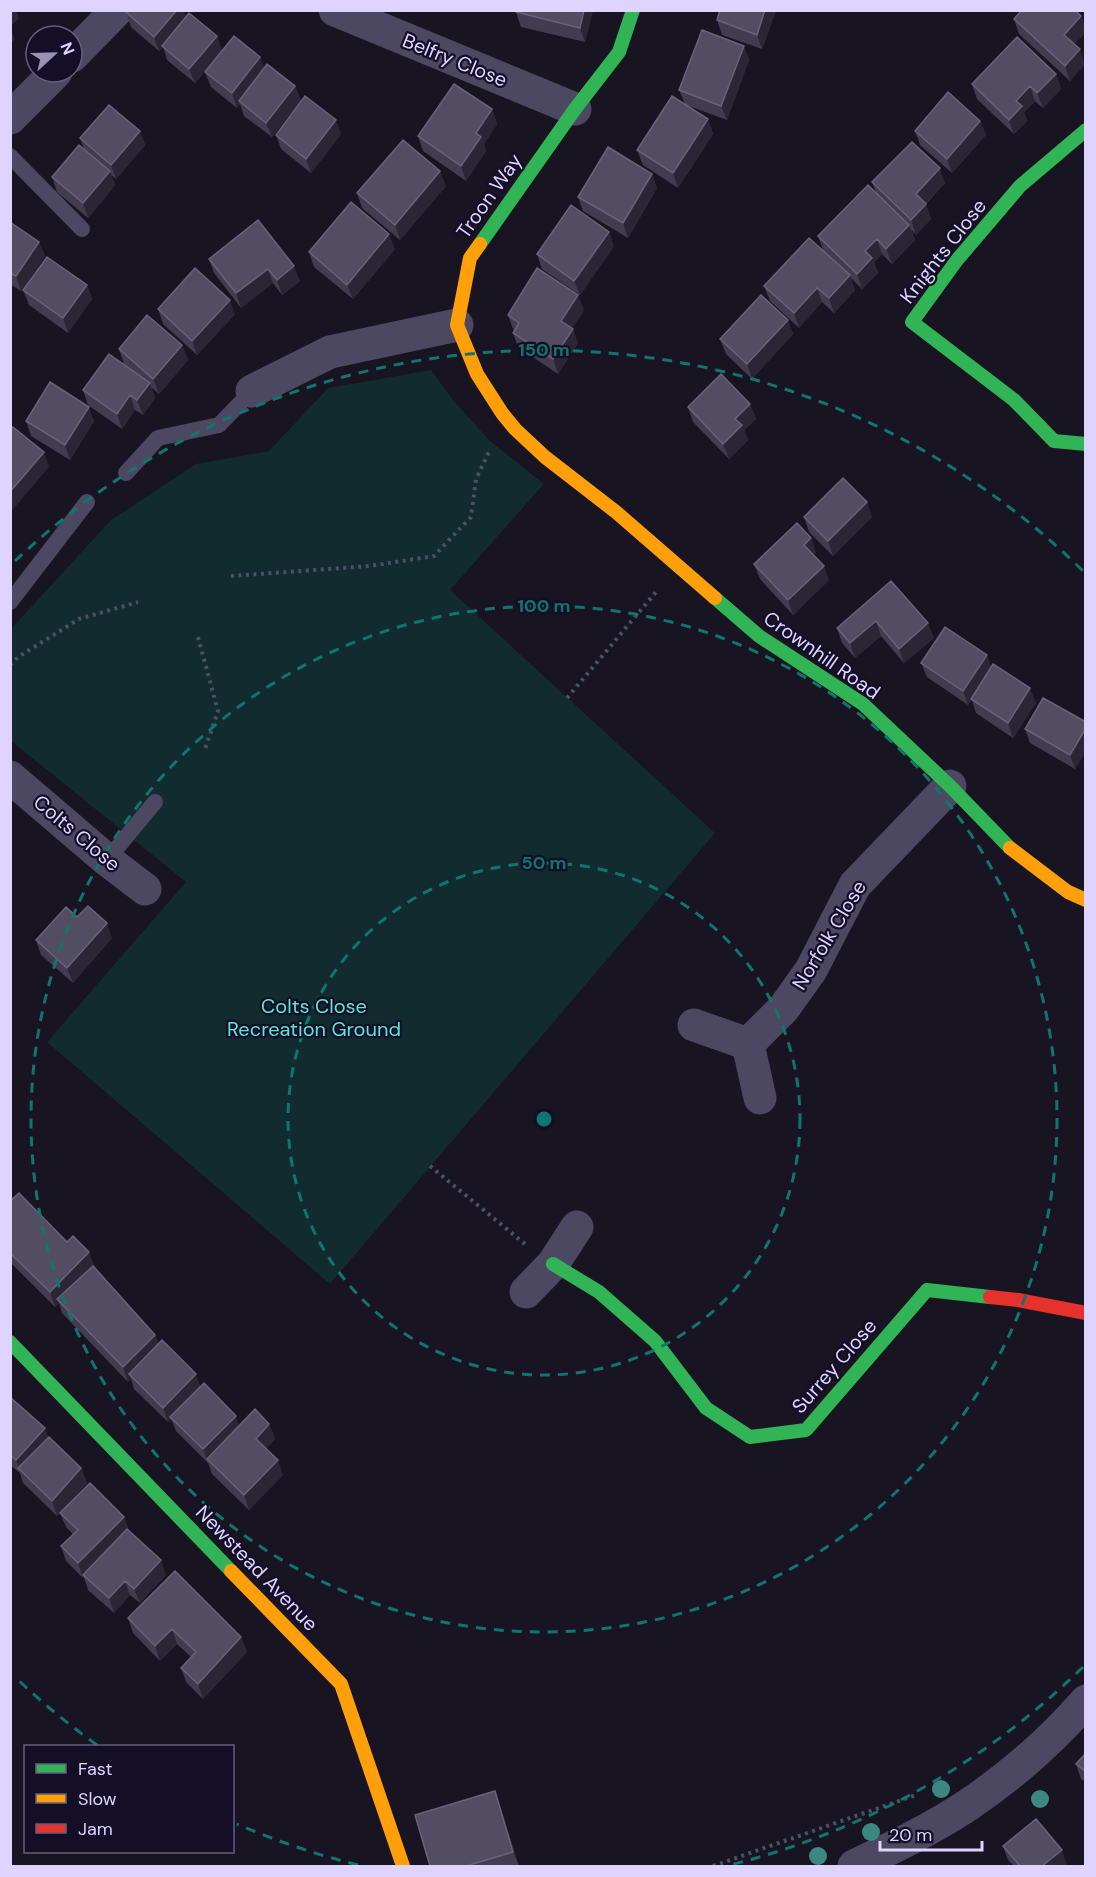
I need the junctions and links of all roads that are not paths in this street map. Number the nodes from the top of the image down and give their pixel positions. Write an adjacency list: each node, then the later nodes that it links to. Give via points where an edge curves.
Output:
1 (117, 10): 4 (street)
2 (335, 10): 6 (street, Belfry Close)
3 (633, 10): 6 (street, Troon Way, via 619,52)
4 (84, 44)
5 (44, 84): 7 (street)
6 (575, 109): 11 (street, Troon Way, via 470,258)
7 (10, 118)
8 (1086, 130): 13 (street, Knights Close, via 1020,186 957,260 912,322 1014,400 1054,441)
9 (10, 156): 10 (lane)
10 (82, 229)
11 (457, 325): 12 (street, via 330,352); 18 (street, Crownhill Road, via 477,374 515,429 759,636 863,704)
12 (252, 391): 14 (lane, via 219,425 158,438)
13 (1086, 444)
14 (126, 473)
15 (87, 502): 16 (lane)
16 (10, 602)
17 (10, 777): 20 (street, Colts Close)
18 (950, 786): 22 (street, Crownhill Road, via 1007,845 1068,892); 24 (street, Norfolk Close, via 855,885 811,970 784,1008)
19 (155, 802): 20 (lane)
20 (107, 860): 21 (street, Colts Close)
21 (145, 889)
22 (1086, 900)
23 (694, 1025): 24 (street)
24 (748, 1044): 25 (street)
25 (760, 1098)
26 (577, 1227): 27 (street)
27 (554, 1264): 28 (street); 29 (street, Surrey Close, via 599,1292 655,1341 706,1408 750,1437 806,1430 927,1290 1018,1300)
28 (526, 1293)
29 (1086, 1313)
30 (10, 1342): 32 (street, Newstead Avenue, via 341,1684)
31 (1086, 1701): 33 (street, via 1033,1756 968,1806)
32 (403, 1866)
33 (854, 1866)

